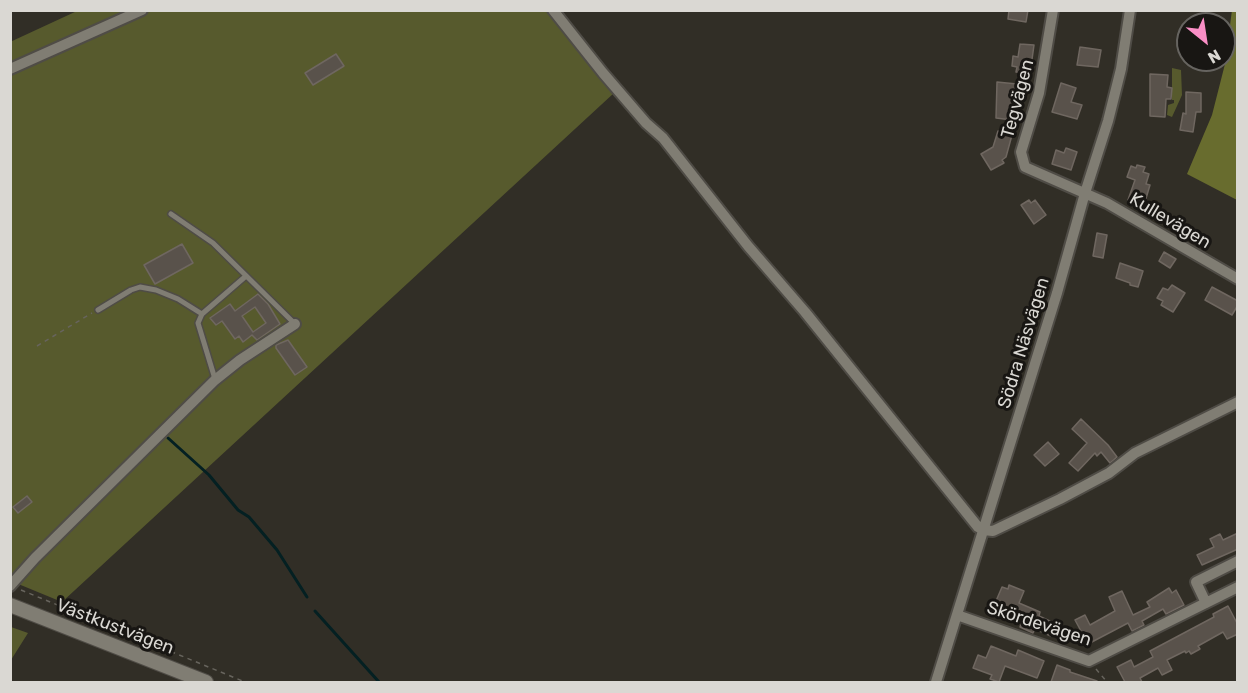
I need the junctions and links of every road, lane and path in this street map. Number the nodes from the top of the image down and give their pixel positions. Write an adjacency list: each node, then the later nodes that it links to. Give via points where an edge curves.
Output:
1 (142, 10): 5 (street)
2 (553, 10): 16 (street, via 603,74 663,138)
3 (1053, 10): 6 (street, Tegvägen, via 1042,83 1021,155 1027,170)
4 (1130, 10): 6 (street, Södra Näsvägen, via 1119,79)
5 (10, 69)
6 (1085, 193): 9 (street, Kullevägen); 16 (street, Södra Näsvägen)
7 (171, 214): 8 (lane, via 213,243)
8 (246, 276): 11 (lane); 12 (lane)
9 (1238, 279)
10 (98, 310): 11 (lane, via 141,286 178,299); 13 (path)
11 (202, 314): 14 (lane, via 198,322)
12 (295, 324): 14 (street)
13 (37, 346)
14 (215, 380): 18 (street)
15 (1238, 402): 16 (street, via 1135,453 1109,473 1060,499 993,531)
16 (983, 531): 22 (street, Södra Näsvägen)
17 (1238, 561): 20 (street, via 1196,582)
18 (11, 586): 25 (path)
19 (1238, 587): 20 (street, Skördevägen)
20 (1206, 603): 23 (street, Skördevägen)
21 (10, 605): 24 (main road, Västkustvägen)
22 (957, 615): 23 (street, Skördevägen); 26 (street, Södra Näsvägen)
23 (1089, 661): 27 (path)
24 (207, 682)
25 (245, 682)
26 (936, 682)
27 (1107, 682)

